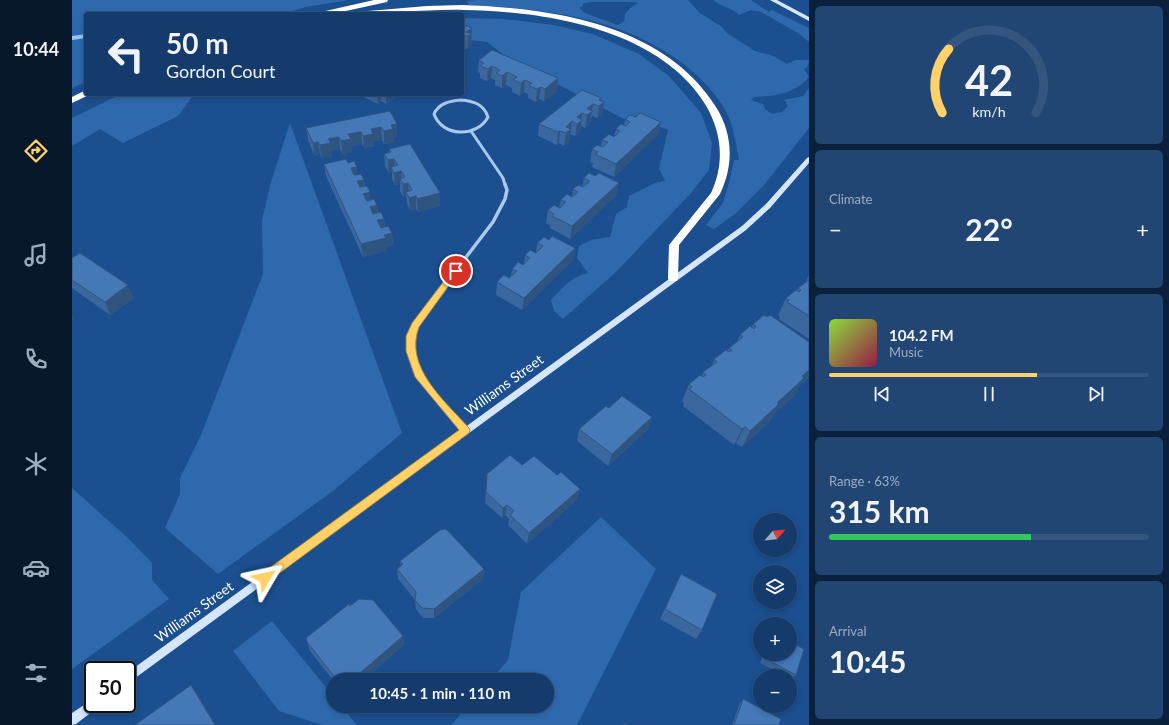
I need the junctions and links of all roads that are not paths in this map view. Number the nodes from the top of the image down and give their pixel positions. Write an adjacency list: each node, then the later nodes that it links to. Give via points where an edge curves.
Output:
1 (384, 0): 3 (highway)
2 (773, 0): 5 (main road)
3 (331, 12)
4 (378, 12): 10 (highway, via 488,8 540,13 588,24 620,35 649,48 670,62 696,86 713,108 720,120 725,148 723,173 715,194 674,245)
5 (809, 19)
6 (84, 94): 7 (highway)
7 (72, 100)
8 (471, 131): 8 (street, via 487,120 486,111 478,104 454,101 436,110 436,122 443,128 457,132); 11 (street, via 504,178 507,190 505,199 493,222 418,320 412,330 410,342 413,362 419,375)
9 (808, 161): 10 (main road, Williams Street, via 768,206 744,228)
10 (673, 278): 11 (main road, Williams Street)
11 (465, 430): 12 (main road, Williams Street)
12 (136, 672)
13 (84, 711): 14 (main road)
14 (72, 720)

